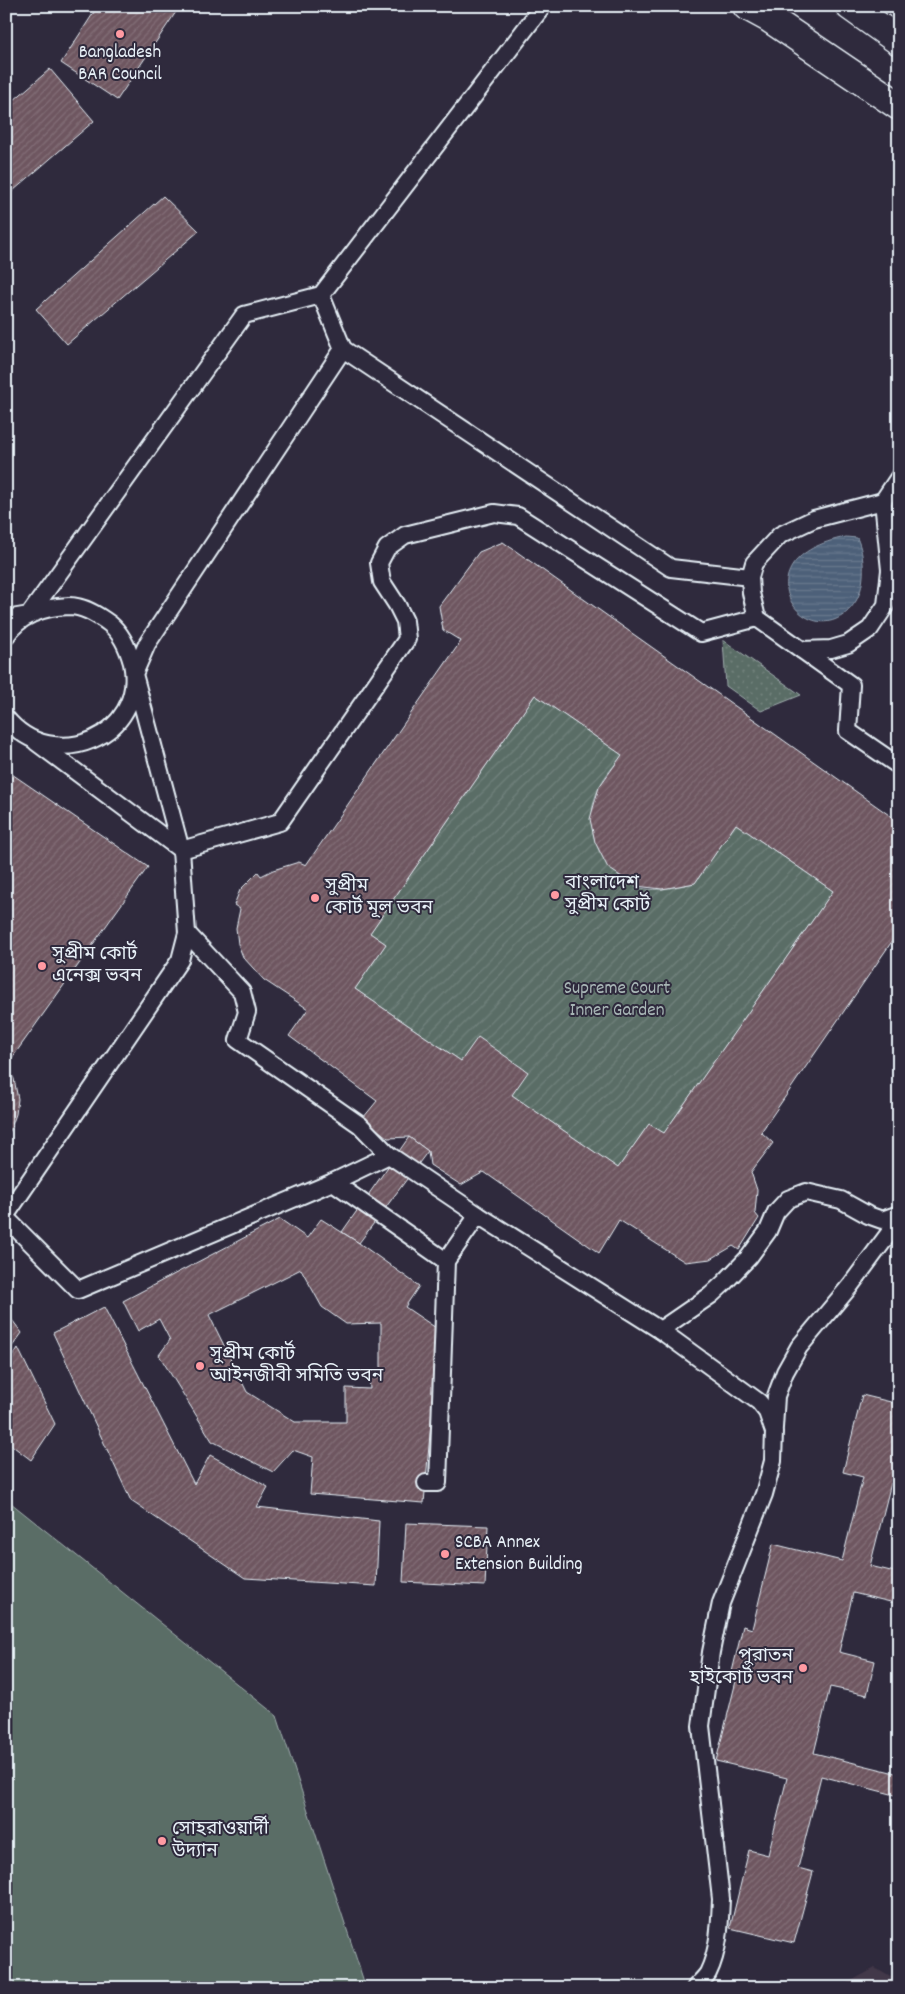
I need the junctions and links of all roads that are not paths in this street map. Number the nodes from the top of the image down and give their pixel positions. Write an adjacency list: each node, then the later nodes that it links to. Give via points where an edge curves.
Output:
1 (544, 6): 6 (lane)
2 (747, 6): 5 (highway)
3 (850, 6): 4 (highway)
4 (899, 41)
5 (899, 106)
6 (321, 295): 7 (lane); 11 (lane, via 244,314)
7 (343, 348): 10 (lane, via 671,568); 16 (lane, via 147,644)
8 (899, 477): 9 (lane)
9 (883, 501): 10 (lane, via 814,519 780,535 754,563); 15 (lane, via 890,570 886,605 870,629 848,644 832,649)
10 (750, 576): 12 (lane)
11 (29, 614): 13 (lane); 14 (lane); 16 (lane, via 52,606 76,606 98,614 116,630 129,650)
12 (757, 618): 15 (lane); 20 (lane, via 701,633 518,516 494,512 405,535 387,548 379,563 382,582 405,622 407,639 280,822)
13 (6, 619)
14 (6, 636)
15 (802, 650): 19 (lane, via 851,685 848,731)
16 (134, 674): 18 (lane, via 132,694 124,712 106,732 76,746 56,747); 20 (lane)
17 (9, 723): 18 (lane)
18 (36, 742): 20 (lane)
19 (899, 766)
20 (181, 850): 21 (lane)
21 (187, 933): 22 (lane, via 242,992 247,1012 238,1040 360,1125); 26 (lane, via 180,960)
22 (390, 1155): 23 (lane); 25 (lane)
23 (333, 1182): 26 (lane, via 78,1290); 28 (lane)
24 (899, 1214): 29 (lane, via 882,1220 841,1200 806,1192 788,1199 776,1212 768,1231 749,1257 724,1283)
25 (478, 1215): 28 (lane); 29 (lane)
26 (6, 1216)
27 (899, 1220): 30 (lane, via 799,1347 776,1396)
28 (446, 1261): 31 (lane, via 438,1482)
29 (660, 1330): 30 (lane, via 759,1402 767,1412)
30 (774, 1432): 32 (lane, via 773,1461 766,1486 721,1603 711,1652 701,1726 720,1889 720,1914 708,1973)
31 (426, 1483)
32 (695, 1988)

